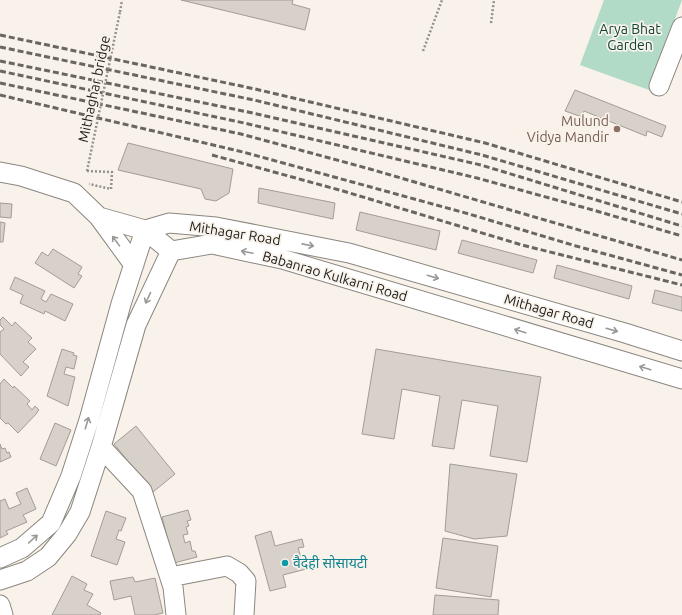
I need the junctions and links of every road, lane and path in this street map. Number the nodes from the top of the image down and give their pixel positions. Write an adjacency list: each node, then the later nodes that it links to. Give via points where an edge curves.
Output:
1 (122, 0): 9 (path, Mithaghar bridge, bridge, via 87,171 112,172 111,189)
2 (442, 0): 6 (path)
3 (494, 0): 4 (path)
4 (491, 23)
5 (682, 27): 7 (street)
6 (423, 51)
7 (659, 86)
8 (0, 172): 10 (street, via 74,193)
9 (89, 184)
10 (99, 217): 11 (street); 13 (street, one-way to 10)
11 (146, 230): 12 (street); 13 (street); 14 (street, Mithagar Road, one-way to 14, via 169,223 216,227 349,253)
12 (171, 251): 15 (street, Babanrao Kulkarni Road, one-way to 12, via 282,259 212,244); 16 (street, one-way to 16, via 136,325)
13 (134, 265): 17 (street, one-way to 13, via 22,548 51,523 73,469)
14 (682, 351)
15 (682, 379)
16 (101, 447): 18 (street, via 142,491); 19 (street, via 80,512 66,534 48,557 27,571)
17 (0, 558)
18 (170, 577): 22 (street); 23 (street, via 227,566 246,581)
19 (0, 580)
20 (0, 604): 21 (street)
21 (3, 615)
22 (176, 615)
23 (244, 615)

